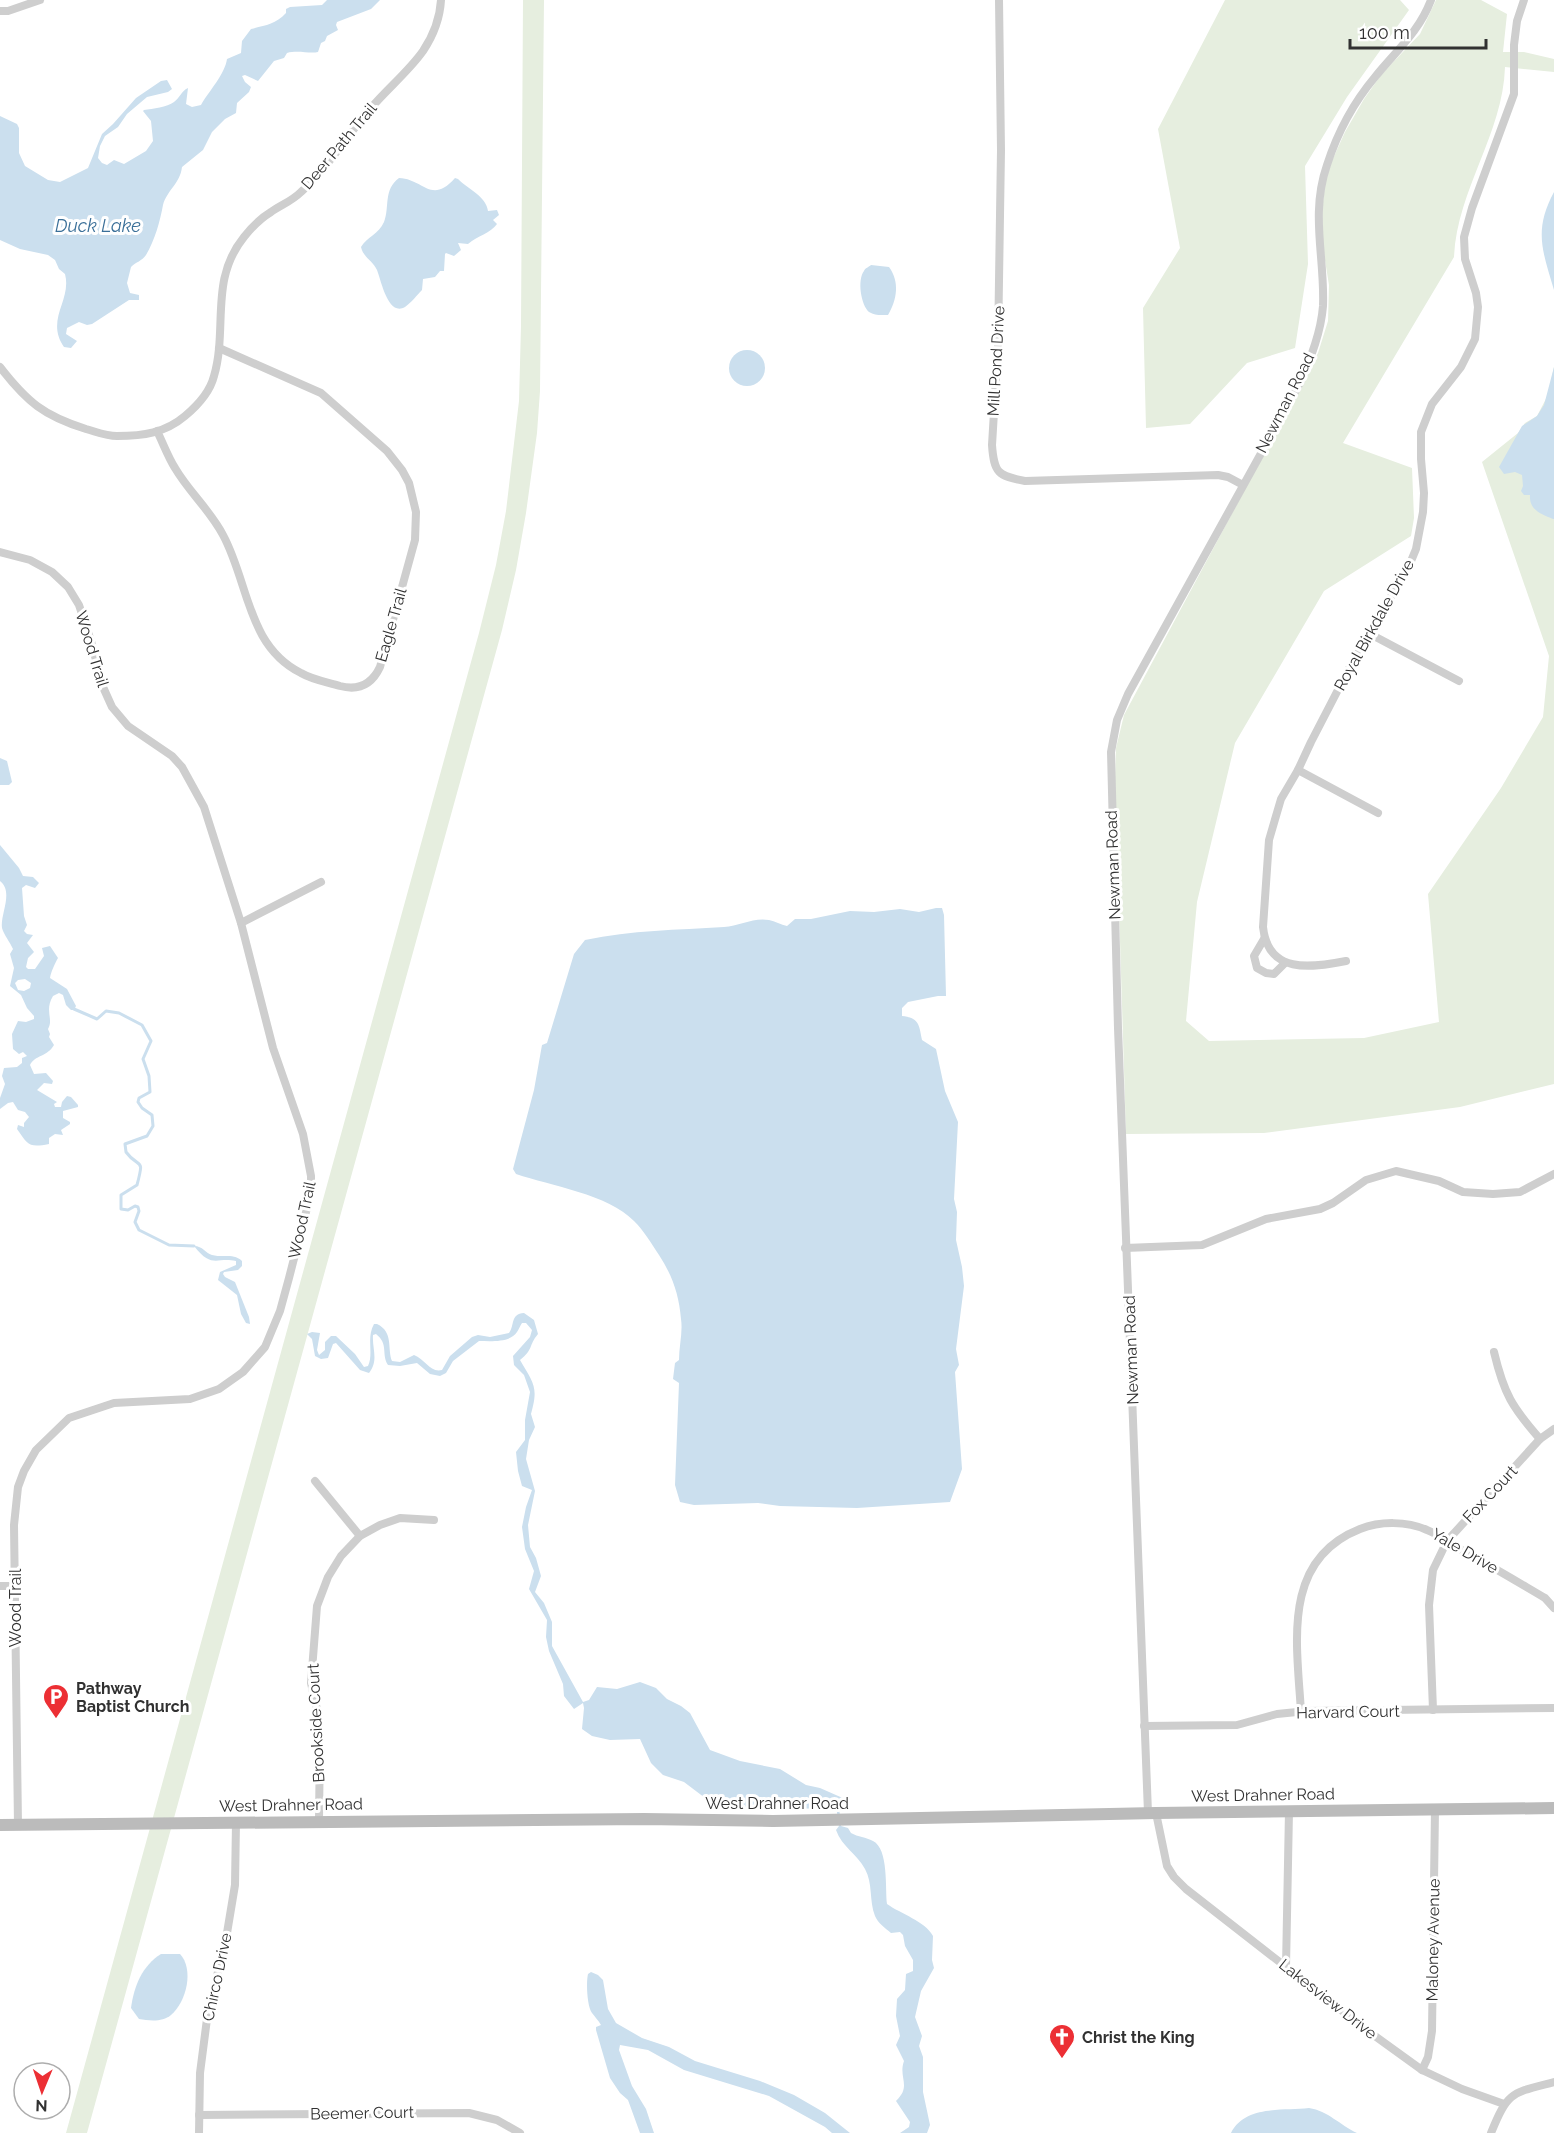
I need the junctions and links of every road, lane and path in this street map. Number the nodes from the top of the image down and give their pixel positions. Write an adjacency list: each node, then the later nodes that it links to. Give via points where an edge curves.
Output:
1 (40, 0): 6 (street)
2 (441, 0): 7 (street, Deer Path Trail, via 436,27 423,51 373,105 313,180 253,226 232,254 220,297)
3 (999, 0): 10 (street, Mill Pond Drive, via 998,346 992,445 998,471 1005,478 1025,481 1218,475)
4 (1431, 0): 10 (street, Newman Road, via 1416,31 1373,79 1336,140 1318,205 1323,281 1320,328 1301,381)
5 (1524, 0): 12 (street, Royal Birkdale Drive, via 1514,45 1514,94 1464,237 1478,307 1475,339 1426,418 1421,459 1425,493 1416,549)
6 (0, 11)
7 (219, 348): 9 (street, Deer Path Trail, via 214,377 205,396 181,420); 9 (street, Eagle Trail, via 321,393 387,451 409,483 416,512 415,540 380,667 371,681 348,688 316,680 290,667 269,647 253,620 240,572 223,535 175,469)
8 (0, 367): 9 (street, Deer Path Trail, via 24,397 42,411 71,424 108,436 140,436)
9 (158, 431)
10 (1244, 485): 22 (street, Newman Road, via 1128,694 1117,720 1111,752)
11 (0, 552): 17 (street, Wood Trail, via 30,560 68,587 79,604 112,707 128,726 172,756 195,790 213,829)
12 (1372, 635): 13 (street); 14 (street, Royal Birkdale Drive, via 1355,657)
13 (1459, 681)
14 (1298, 770): 15 (street); 18 (street, Royal Birkdale Drive, via 1281,799 1269,840)
15 (1378, 813)
16 (321, 882): 17 (street)
17 (242, 923): 31 (street, Wood Trail, via 273,1048 303,1134 311,1176 307,1208 280,1311 265,1347 243,1372 219,1389 190,1399 114,1403 69,1418 50,1435 36,1450 18,1487)
18 (1264, 939): 20 (street); 20 (street, Royal Birkdale Drive, via 1254,956 1257,968 1274,974)
19 (1346, 961): 20 (street, Royal Birkdale Drive, via 1308,966)
20 (1285, 963)
21 (1554, 1174): 22 (street, via 1520,1191 1493,1194 1463,1192 1439,1181 1396,1171 1366,1180 1320,1209 1266,1219 1202,1245)
22 (1125, 1248): 36 (street, Newman Road)
23 (1494, 1352): 25 (street, via 1508,1399)
24 (1554, 1429): 25 (street, Fox Court)
25 (1540, 1439): 29 (street, Fox Court)
26 (315, 1481): 28 (street)
27 (434, 1520): 28 (street, Brookside Court, via 400,1518)
28 (360, 1536): 41 (street, Brookside Court, via 328,1577 317,1606 310,1683 320,1735)
29 (1447, 1541): 32 (street, Yale Drive, via 1545,1598); 34 (street, Fox Court, via 1432,1570 1430,1585); 35 (street, Yale Drive, via 1426,1529 1398,1523 1368,1526 1347,1534 1324,1553 1304,1584 1298,1613)
30 (0, 1586): 31 (street)
31 (15, 1586): 44 (street, Wood Trail)
32 (1554, 1608)
33 (1554, 1708): 34 (street, Harvard Court)
34 (1433, 1710): 35 (street, Harvard Court)
35 (1300, 1712): 36 (street, Harvard Court, via 1237,1725)
36 (1144, 1726): 40 (street, Newman Road)
37 (1554, 1808): 38 (street, West Drahner Road)
38 (1435, 1809): 39 (street, West Drahner Road); 46 (street, Maloney Avenue, via 1432,2031)
39 (1289, 1810): 40 (street, West Drahner Road); 45 (street)
40 (1152, 1813): 41 (street, West Drahner Road, via 773,1821); 45 (street, Lakesview Drive, via 1167,1866 1174,1877)
41 (319, 1821): 42 (street, West Drahner Road)
42 (237, 1822): 44 (street, West Drahner Road); 49 (street, Chirco Drive, via 235,1885 207,2019)
43 (0, 1825): 44 (street, West Drahner Road)
44 (18, 1825)
45 (1286, 1967): 46 (street, Lakesview Drive)
46 (1422, 2070): 48 (street, Lakesview Drive)
47 (1554, 2082): 48 (street, via 1518,2091)
48 (1504, 2104): 52 (street)
49 (199, 2115): 50 (street, Chirco Drive); 51 (street, Beemer Court, via 470,2113 497,2120)
50 (199, 2133)
51 (520, 2133)
52 (1491, 2133)

